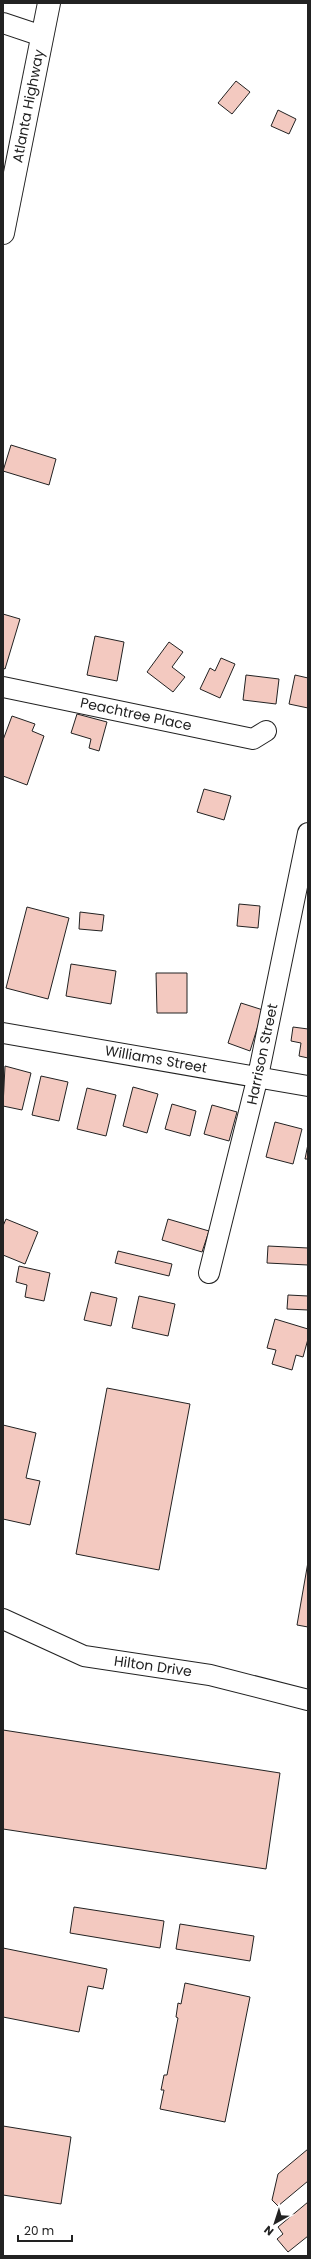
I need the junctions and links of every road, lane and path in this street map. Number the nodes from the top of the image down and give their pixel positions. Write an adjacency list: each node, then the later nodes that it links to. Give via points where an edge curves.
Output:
1 (48, 3): 3 (main road, Atlanta Highway)
2 (3, 23): 3 (street)
3 (42, 36): 4 (main road, Atlanta Highway)
4 (3, 233)
5 (3, 687): 6 (street, Peachtree Place, via 253,739)
6 (266, 731)
7 (308, 833): 9 (street, Harrison Street)
8 (3, 1033): 9 (street, Williams Street)
9 (258, 1076): 10 (street, Williams Street); 11 (street, Harrison Street)
10 (308, 1086)
11 (209, 1273)
12 (3, 1620): 13 (street, Hilton Drive, via 84,1656 210,1674)
13 (308, 1700)

